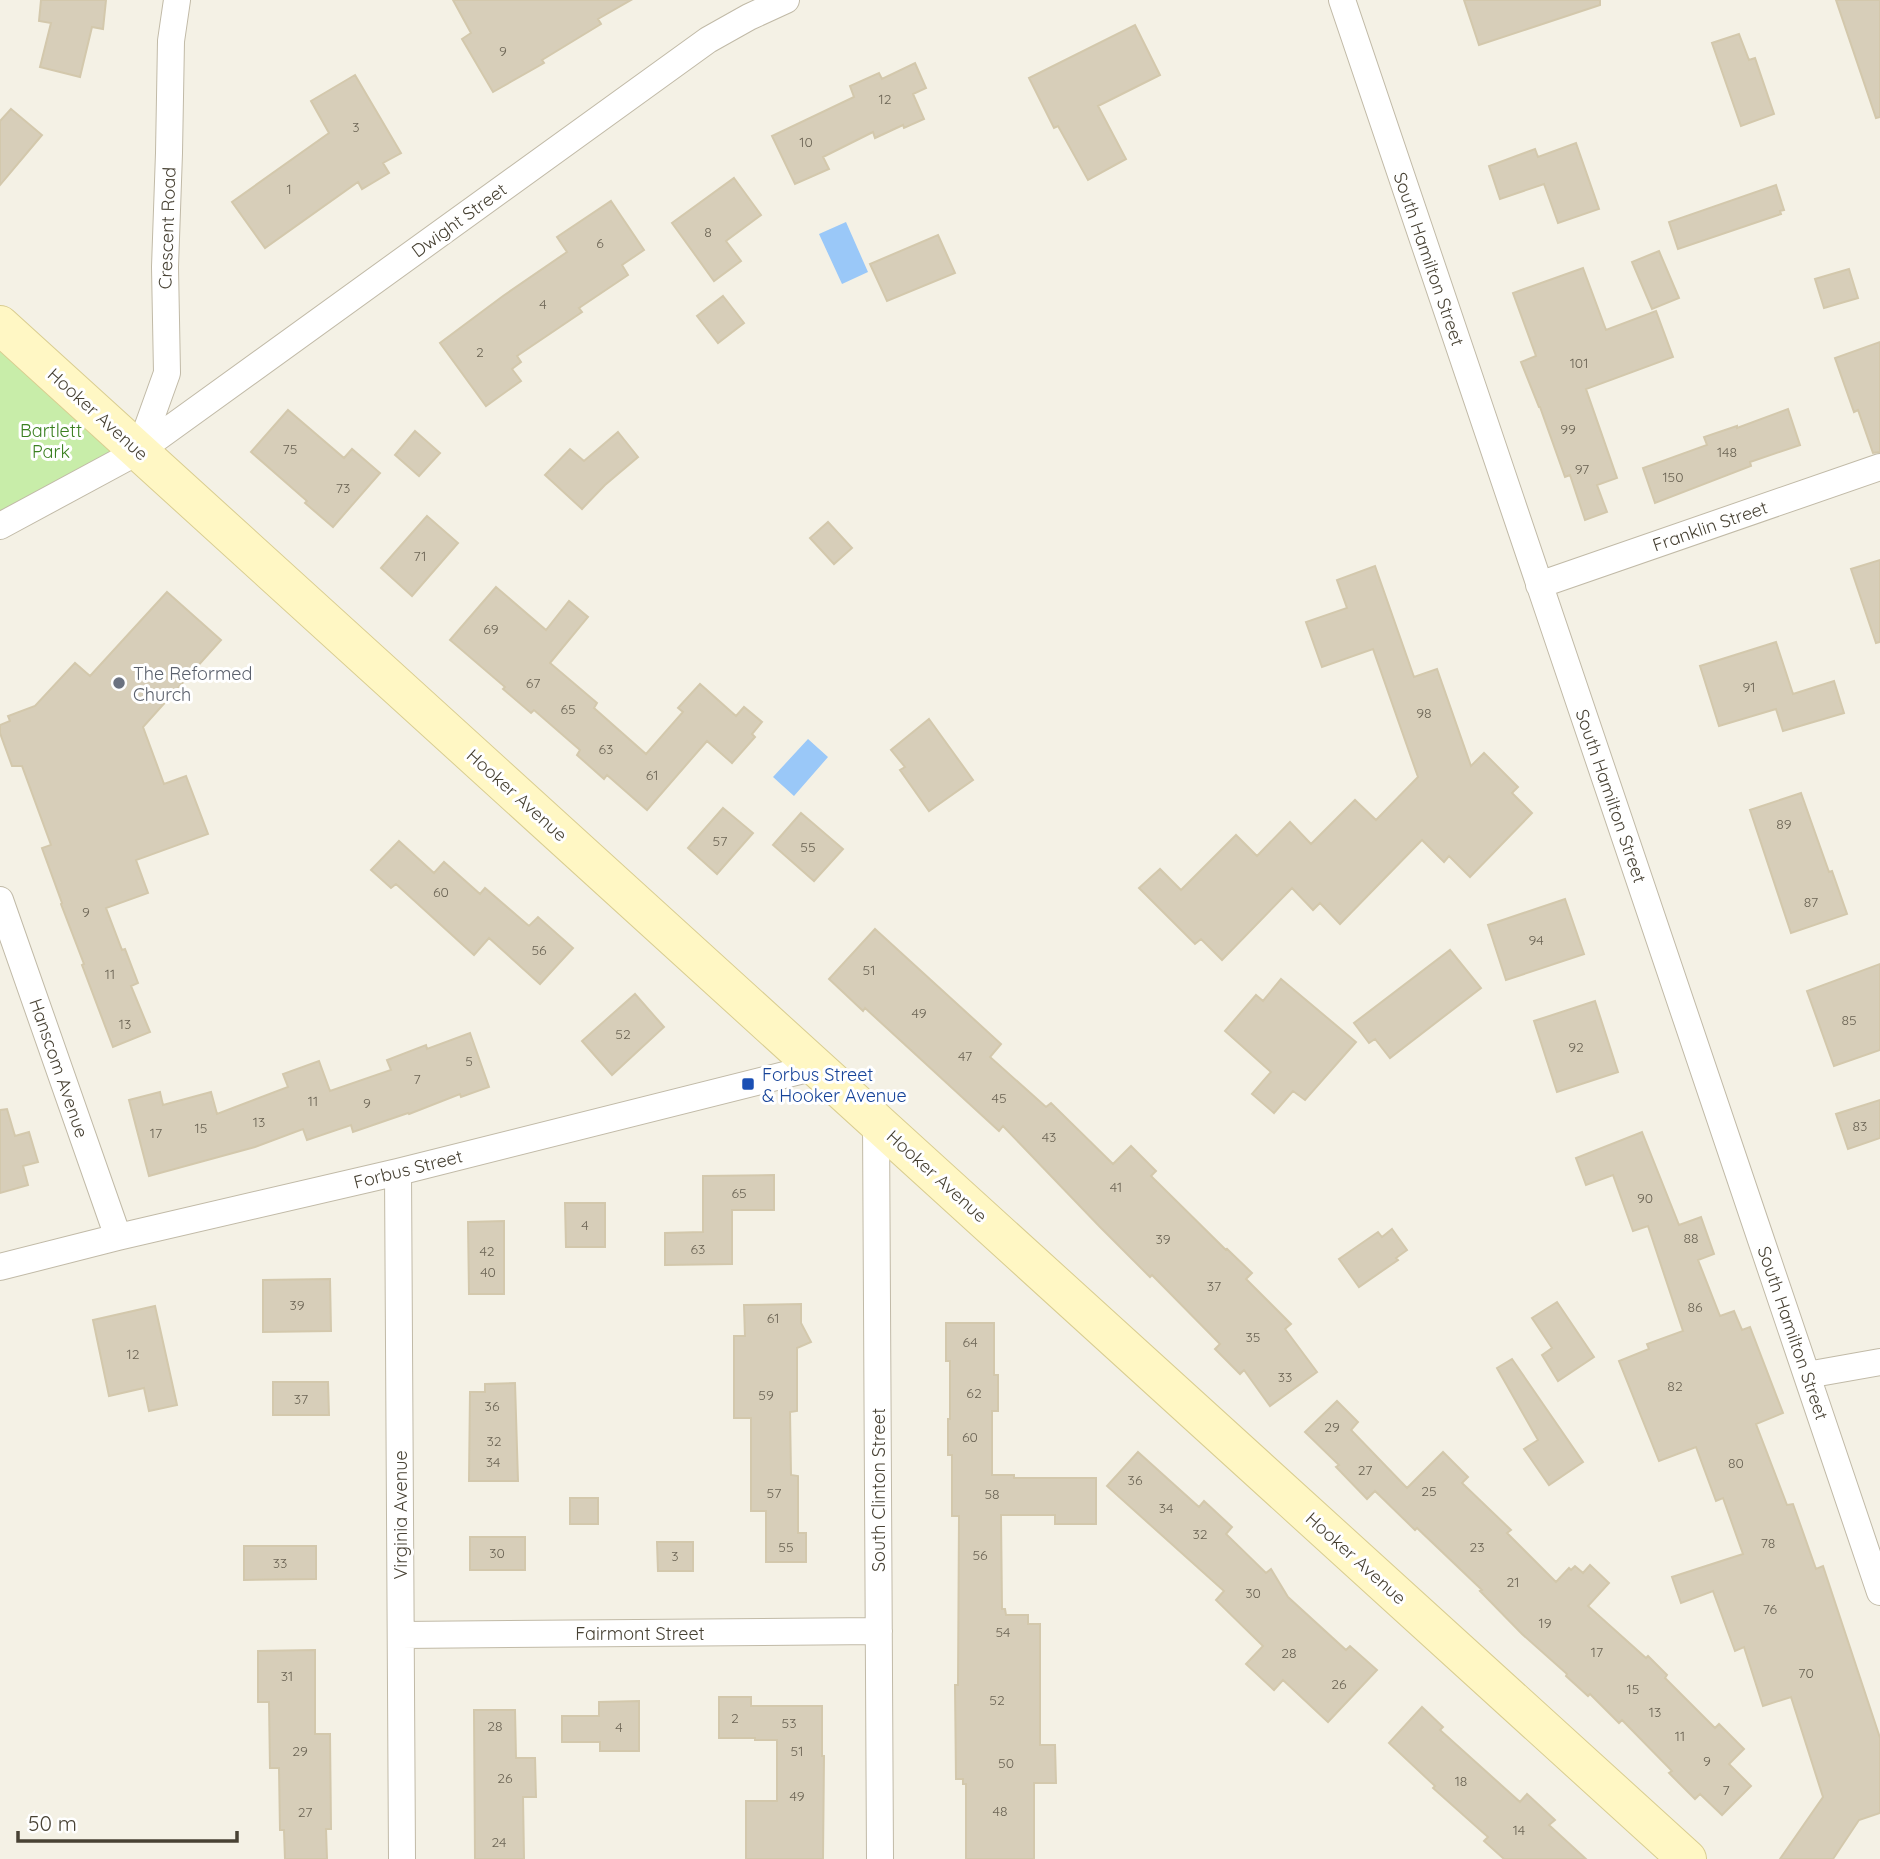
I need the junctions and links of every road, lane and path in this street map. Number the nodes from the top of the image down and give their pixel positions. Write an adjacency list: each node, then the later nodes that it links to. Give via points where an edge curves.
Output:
1 (177, 0): 5 (street, Crescent Road, via 164,267 167,373)
2 (786, 0): 5 (street, Dwight Street, via 708,40)
3 (1342, 0): 8 (street, South Hamilton Street)
4 (0, 325): 5 (street, Hooker Avenue)
5 (139, 451): 7 (street); 10 (street, Hooker Avenue)
6 (1880, 467): 8 (street, Franklin Street)
7 (0, 526)
8 (1539, 585): 16 (street, South Hamilton Street)
9 (0, 900): 13 (street, Hanscom Avenue)
10 (816, 1067): 11 (street, Hooker Avenue); 12 (street, Forbus Street)
11 (876, 1121): 18 (street, South Clinton Street); 22 (street, Hooker Avenue)
12 (398, 1172): 13 (street, Forbus Street); 19 (street, Virginia Avenue)
13 (118, 1237): 14 (street, Forbus Street)
14 (0, 1267)
15 (1880, 1362): 16 (street)
16 (1807, 1375): 17 (street, South Hamilton Street)
17 (1880, 1592)
18 (879, 1631): 19 (street, Fairmont Street); 21 (street, South Clinton Street)
19 (401, 1634): 20 (street, Virginia Avenue)
20 (402, 1859)
21 (880, 1859)
22 (1687, 1859)

